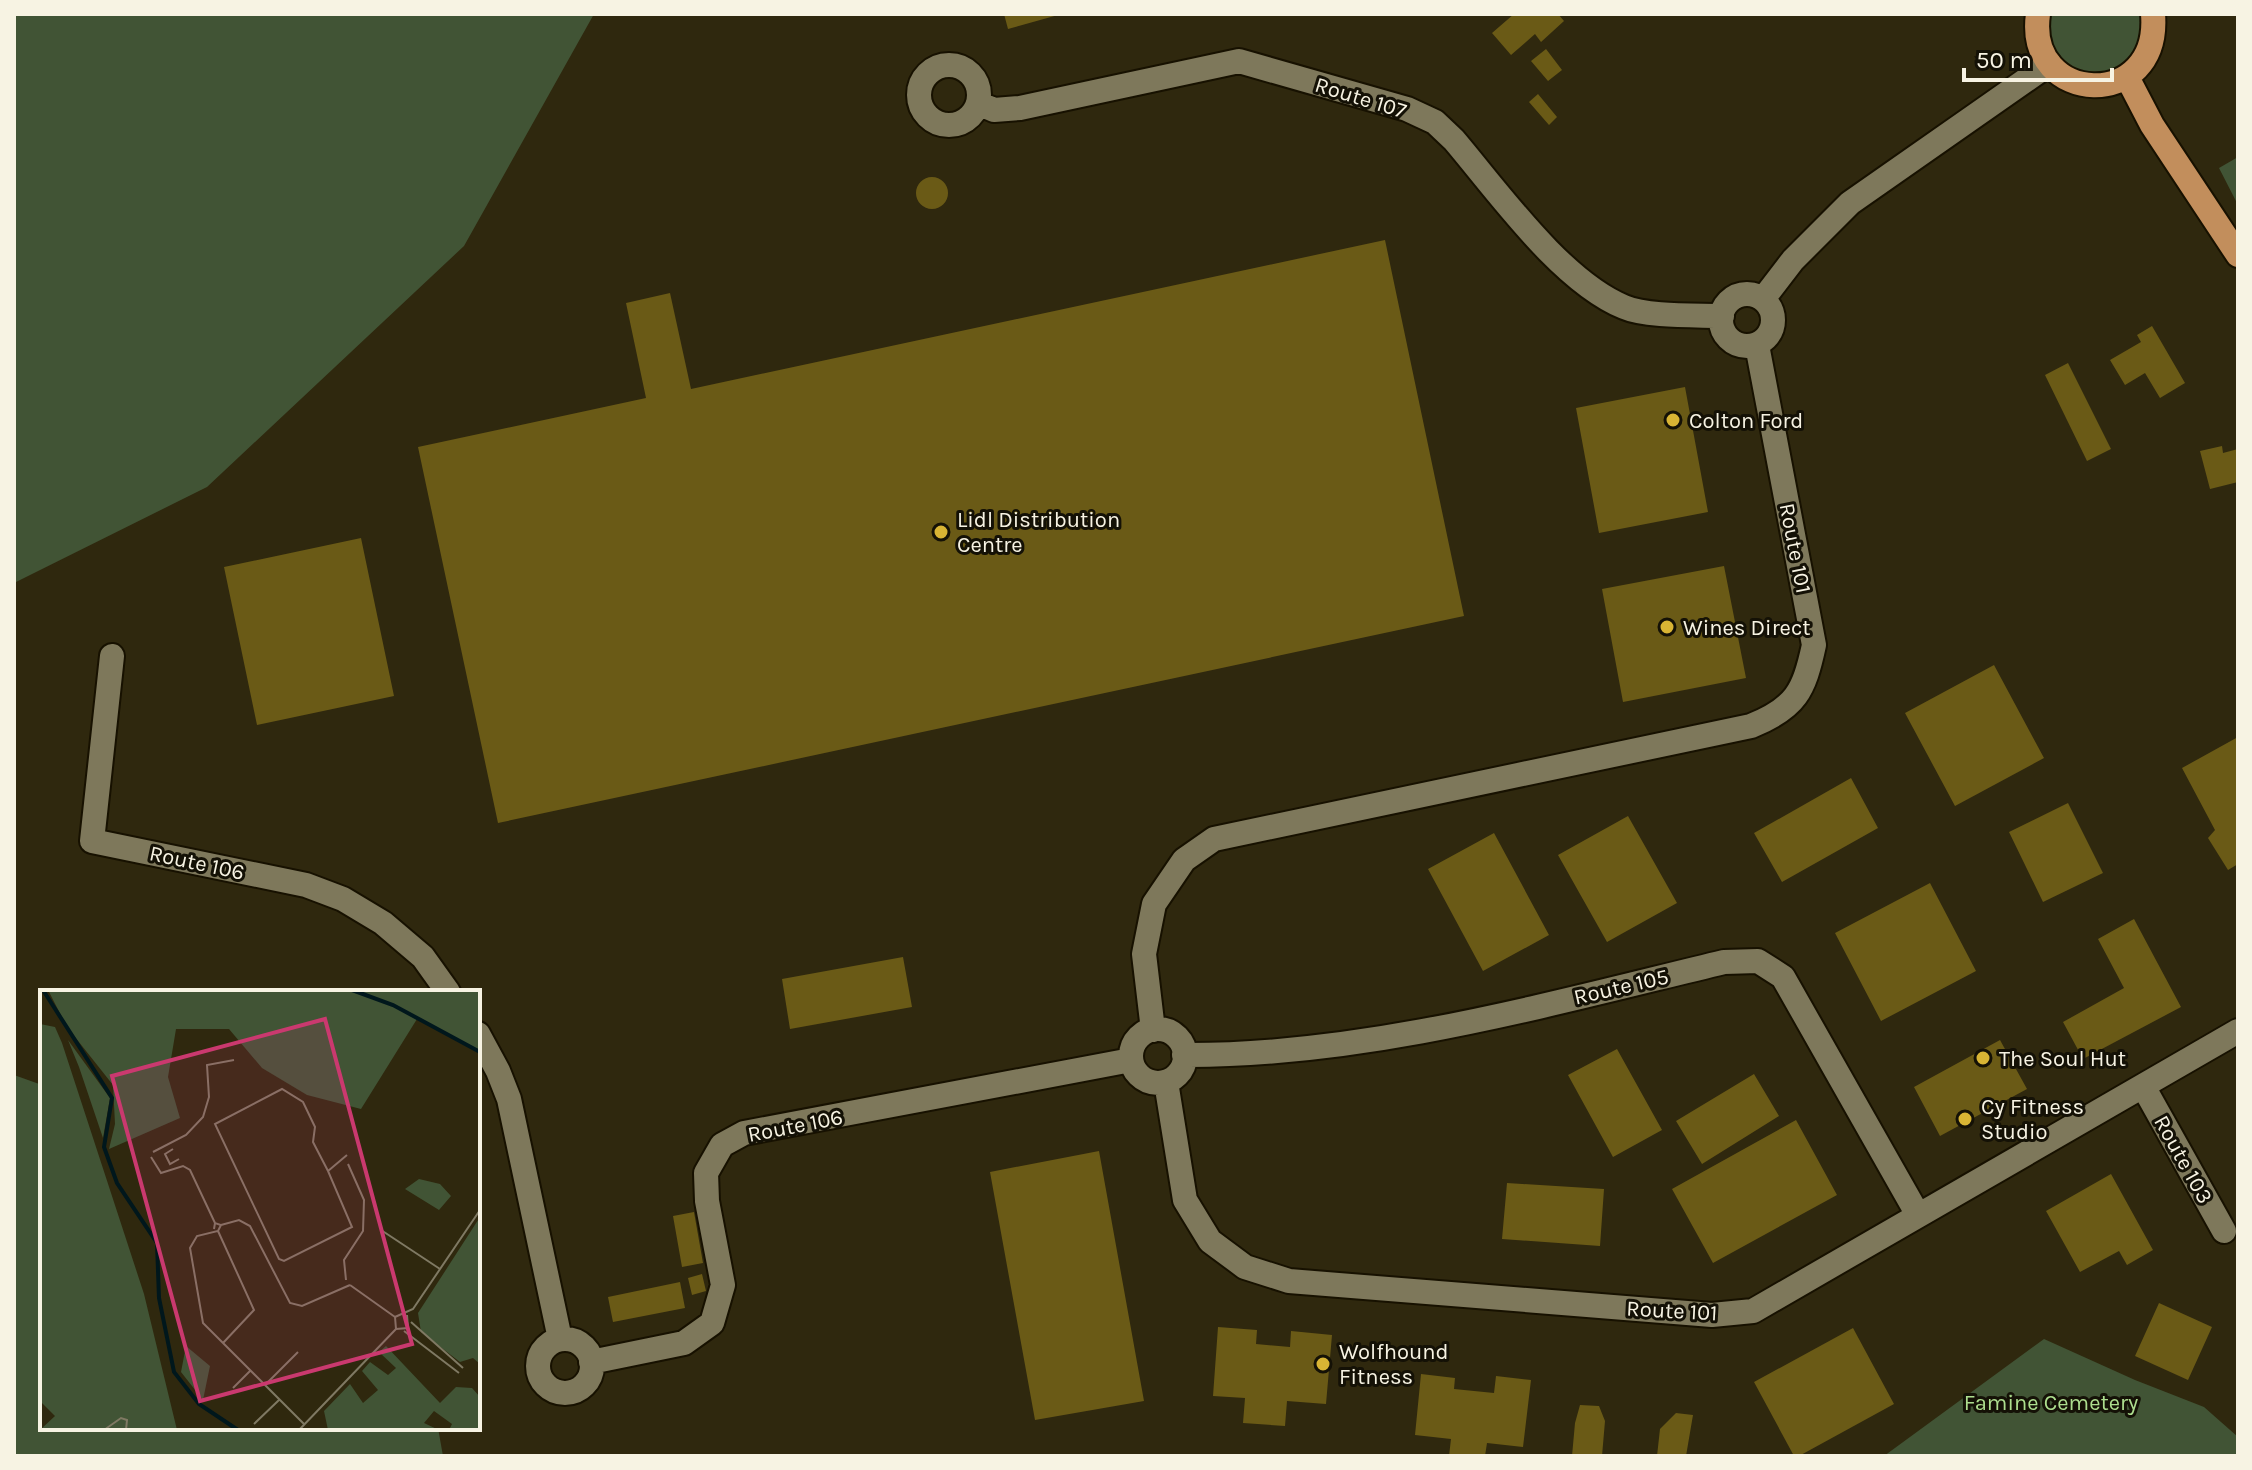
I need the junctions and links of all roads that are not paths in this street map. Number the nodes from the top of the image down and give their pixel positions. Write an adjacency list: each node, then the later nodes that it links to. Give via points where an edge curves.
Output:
1 (2038, 14): 3 (main road, via 2036,29)
2 (2157, 18): 4 (main road, via 2150,49)
3 (2049, 64): 4 (main road, via 2085,85 2112,84); 7 (street, via 1850,203)
4 (2127, 77): 6 (main road, via 2152,125)
5 (978, 103): 8 (street, Route 107, via 994,110 1020,108 1239,61 1269,69 1435,122 1560,263 1590,289 1627,309)
6 (2238, 255)
7 (1763, 299): 8 (street, via 1738,296); 9 (street, via 1774,320 1769,335)
8 (1722, 316): 9 (street, via 1728,338 1742,346)
9 (1757, 345): 12 (street, Route 101, via 1814,645 1806,682 1779,714 1751,726 1214,839 1184,860 1154,904 1144,954)
10 (112, 656): 11 (street, Route 106, via 92,841 306,885 343,899 383,923 423,957)
11 (447, 990)
12 (1153, 1030): 15 (street, via 1178,1038); 16 (street, via 1139,1037)
13 (2238, 1031): 18 (street, Route 101)
14 (480, 1038): 21 (street, via 509,1099)
15 (1184, 1055): 17 (street, via 1180,1072); 19 (street, Route 105, via 1396,1038 1724,962 1758,961 1783,977)
16 (1131, 1060): 17 (street, via 1143,1079); 22 (street, Route 106, via 744,1133 722,1145 706,1173 723,1285 712,1323 684,1343)
17 (1166, 1082): 19 (street, Route 101, via 1185,1200 1210,1241 1245,1267 1289,1281 1726,1314 1753,1311)
18 (2143, 1086): 19 (street, Route 101); 20 (street, Route 103)
19 (1918, 1215)
20 (2224, 1231)
21 (560, 1339): 22 (street, via 577,1341); 22 (street, via 544,1347 537,1364 549,1388 566,1393 582,1386)
22 (591, 1362)

